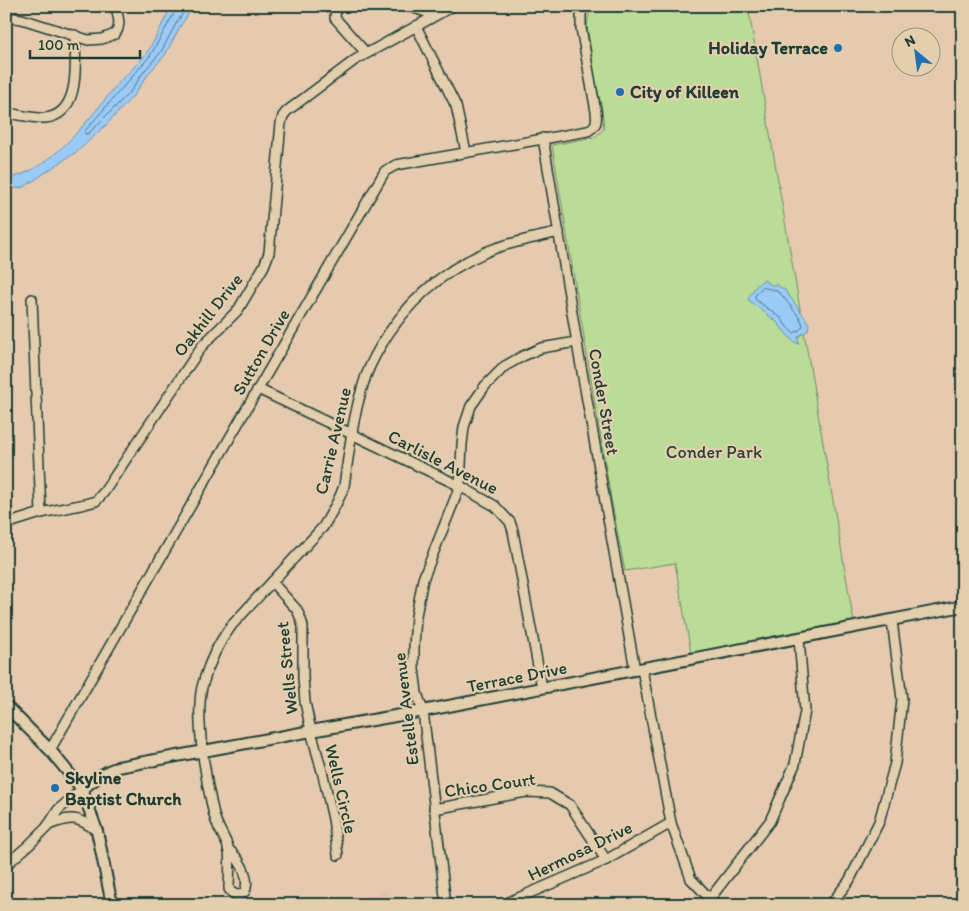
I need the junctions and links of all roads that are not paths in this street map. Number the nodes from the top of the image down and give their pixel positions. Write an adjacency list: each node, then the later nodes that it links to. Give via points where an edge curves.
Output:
1 (116, 6): 9 (street, via 119,22 115,34 88,40)
2 (336, 6): 10 (street, via 335,18)
3 (408, 6): 6 (street)
4 (453, 6): 6 (street, Oakhill Drive)
5 (584, 6): 12 (street, Sutton Drive, via 580,28 597,121 588,131)
6 (435, 15): 8 (street, Oakhill Drive)
7 (6, 17): 9 (street)
8 (416, 26): 10 (street, Oakhill Drive); 13 (street, via 456,106)
9 (75, 35): 11 (street, via 74,82 65,109 45,118)
10 (366, 53): 20 (street, Oakhill Drive, via 283,116 269,253 238,310 202,346 104,492 96,500)
11 (6, 113)
12 (544, 138): 13 (street, Sutton Drive); 14 (street, Conder Street)
13 (466, 152): 17 (street, Sutton Drive, via 396,165 385,171)
14 (559, 232): 16 (street, Conder Street); 18 (street, Carrie Avenue, via 487,252 436,281 420,295 390,331 369,368)
15 (32, 299): 20 (street)
16 (577, 342): 19 (street, Estelle Avenue, via 541,348 523,356 505,366 485,386 464,427); 26 (street, Conder Street)
17 (258, 389): 18 (street, Carlisle Avenue); 31 (street, Sutton Drive)
18 (352, 435): 19 (street, Carlisle Avenue); 22 (street, Carrie Avenue, via 340,498 323,527)
19 (460, 486): 27 (street, Carlisle Avenue, via 495,506 510,522); 29 (street, Estelle Avenue, via 423,579 416,616 414,669)
20 (41, 513): 21 (street, Oakhill Drive)
21 (6, 524)
22 (272, 582): 30 (street, Wells Street, via 297,610 303,626 303,678); 32 (street, Carrie Avenue, via 222,638 210,663 200,703)
23 (963, 606): 24 (street, Terrace Drive)
24 (892, 621): 25 (street, Terrace Drive); 46 (street, via 902,698 895,763 879,822 849,881)
25 (799, 639): 26 (street, Terrace Drive); 42 (street, via 805,711 795,764 770,821)
26 (638, 669): 27 (street, Terrace Drive); 35 (street, Conder Street)
27 (542, 688): 29 (street, Terrace Drive)
28 (6, 706): 31 (street)
29 (423, 711): 30 (street, Terrace Drive); 34 (street, Estelle Avenue)
30 (311, 731): 32 (street, Terrace Drive); 39 (street, Wells Circle, via 333,819)
31 (50, 750): 33 (street)
32 (203, 751): 33 (street, Terrace Drive, via 118,767); 38 (street, Carrie Avenue, via 215,817)
33 (82, 789): 36 (street, via 58,810); 37 (street)
34 (434, 809): 40 (street, Chico Court, via 526,792 550,793 570,804); 44 (street, Estelle Avenue)
35 (671, 823): 40 (street, Hermosa Drive); 42 (street, Conder Street, via 691,878)
36 (48, 826): 37 (street, via 74,819 83,821); 41 (street)
37 (96, 831): 43 (street)
38 (228, 849)
39 (338, 855)
40 (606, 860): 45 (street, Hermosa Drive)
41 (6, 865)
42 (710, 903)
43 (112, 905)
44 (446, 905)
45 (502, 905)
46 (830, 905)

